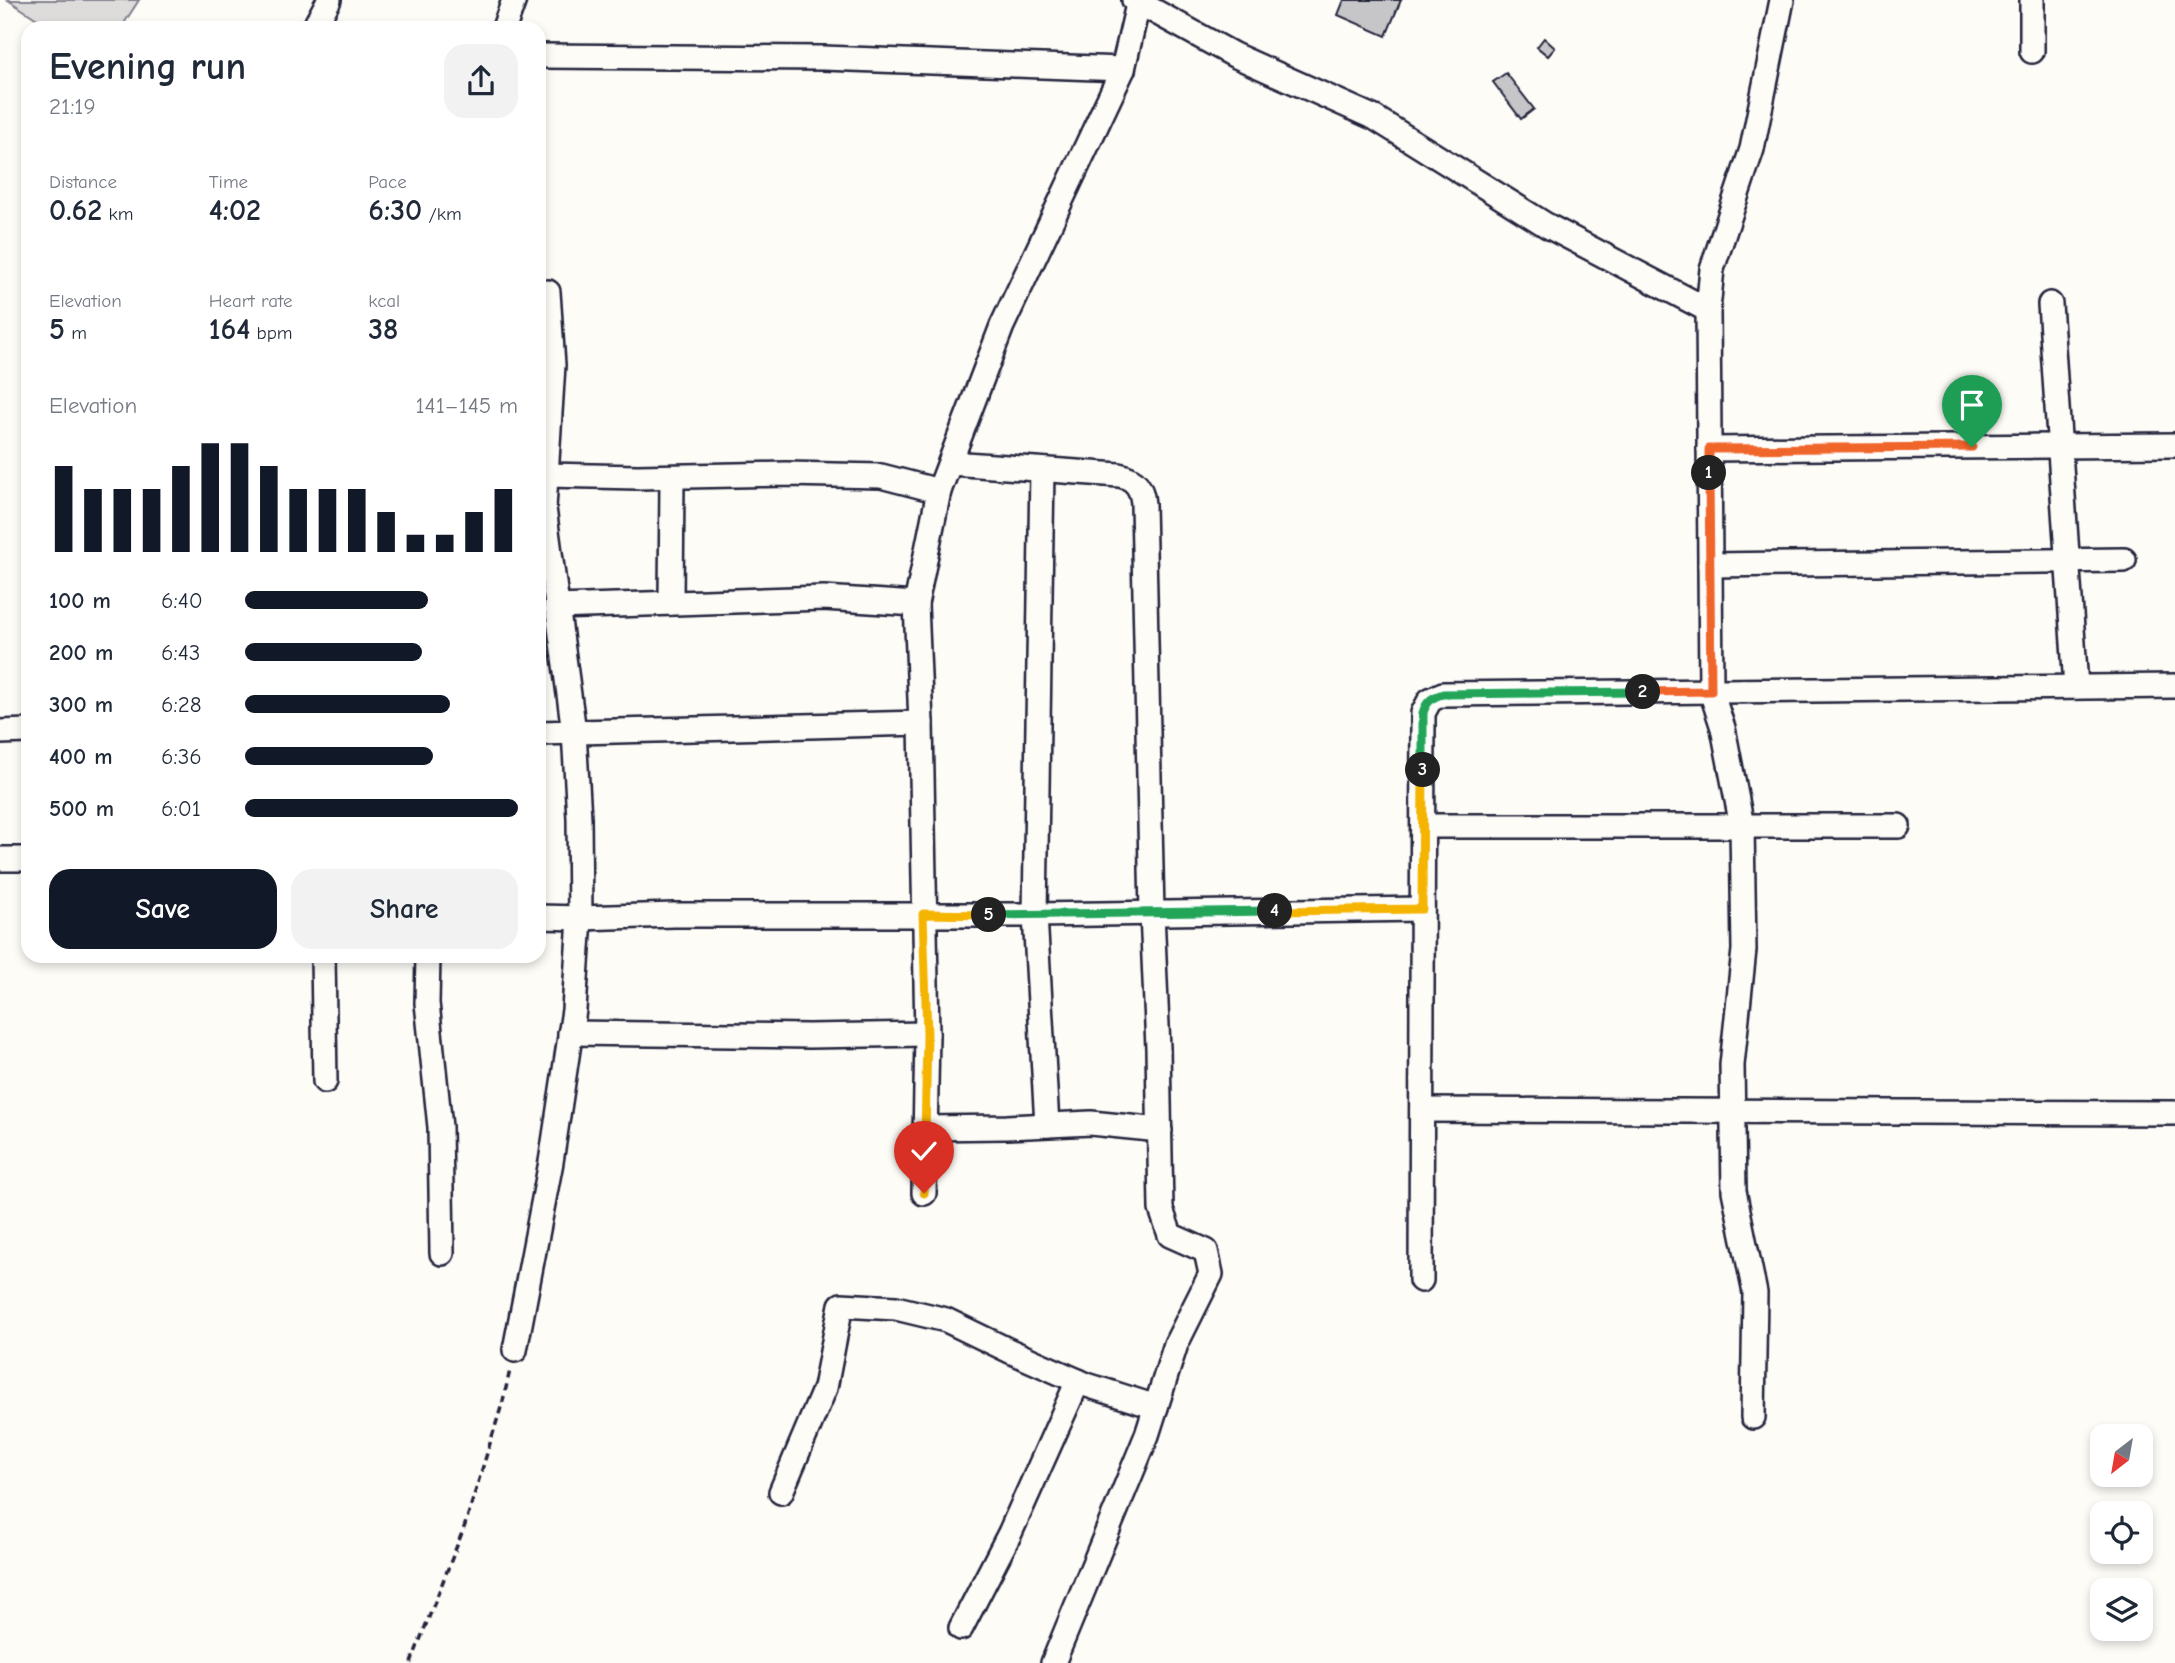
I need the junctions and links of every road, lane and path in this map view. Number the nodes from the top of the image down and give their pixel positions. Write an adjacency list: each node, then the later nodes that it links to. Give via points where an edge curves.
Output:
1 (329, 0): 6 (street)
2 (514, 0): 7 (street)
3 (1782, 0): 13 (street, via 1752,149 1712,269)
4 (2032, 0): 8 (street)
5 (1137, 1): 10 (street); 13 (street, via 1234,55 1375,118 1546,225)
6 (318, 21)
7 (506, 21)
8 (2032, 51)
9 (546, 56): 10 (street, via 823,58)
10 (1123, 69): 17 (street, via 1002,326)
11 (548, 292): 19 (street, via 553,365)
12 (2050, 304): 15 (street)
13 (1709, 310): 16 (street)
14 (2175, 445): 15 (street)
15 (2059, 446): 16 (street); 24 (street)
16 (1709, 449): 25 (street)
17 (951, 463): 18 (street); 21 (street)
18 (1042, 470): 43 (street, via 1126,476 1141,491); 45 (street)
19 (546, 475): 20 (street)
20 (672, 477): 21 (street, via 881,476); 26 (street)
21 (939, 491): 27 (street)
22 (546, 549): 28 (street)
23 (2124, 560): 24 (street)
24 (2067, 561): 25 (street); 30 (street)
25 (1710, 565): 31 (street)
26 (671, 603): 27 (street, via 824,598); 28 (street)
27 (916, 604): 32 (street)
28 (556, 607): 35 (street)
29 (2175, 686): 30 (street)
30 (2076, 687): 31 (street)
31 (1711, 691): 38 (street, via 1436,696 1423,713); 39 (street)
32 (922, 723): 35 (street); 44 (street)
33 (21, 731): 34 (street)
34 (0, 732)
35 (574, 732): 36 (street); 47 (street)
36 (546, 733)
37 (1898, 825): 39 (street)
38 (1423, 826): 39 (street); 42 (street)
39 (1742, 826): 54 (street, via 1744,950 1732,1065)
40 (0, 859): 41 (street)
41 (21, 859)
42 (1422, 909): 43 (street); 53 (street)
43 (1152, 913): 45 (street); 58 (street)
44 (923, 914): 45 (street); 47 (street); 51 (street)
45 (1035, 915): 56 (street)
46 (546, 917): 47 (street)
47 (580, 918): 50 (street)
48 (323, 963): 52 (street)
49 (428, 963): 60 (street, via 427,1003 440,1127)
50 (570, 1033): 51 (street); 62 (street)
51 (927, 1034): 57 (street)
52 (326, 1081)
53 (1422, 1110): 54 (street); 61 (street)
54 (1733, 1111): 55 (street); 65 (street, via 1734,1191 1755,1293)
55 (2175, 1113)
56 (1047, 1125): 57 (street); 58 (street, via 1091,1123)
57 (925, 1128): 59 (street)
58 (1160, 1130): 64 (street, via 1161,1209 1170,1235 1206,1251 1211,1274 1176,1345)
59 (924, 1193)
60 (442, 1253)
61 (1421, 1280)
62 (515, 1350): 68 (path, via 465,1525)
63 (1078, 1381): 64 (street); 66 (street, via 946,1320 896,1308 841,1305 825,1388); 67 (street, via 1010,1533)
64 (1156, 1407): 69 (street)
65 (1753, 1417)
66 (781, 1492)
67 (961, 1628)
68 (411, 1663)
69 (1053, 1663)

